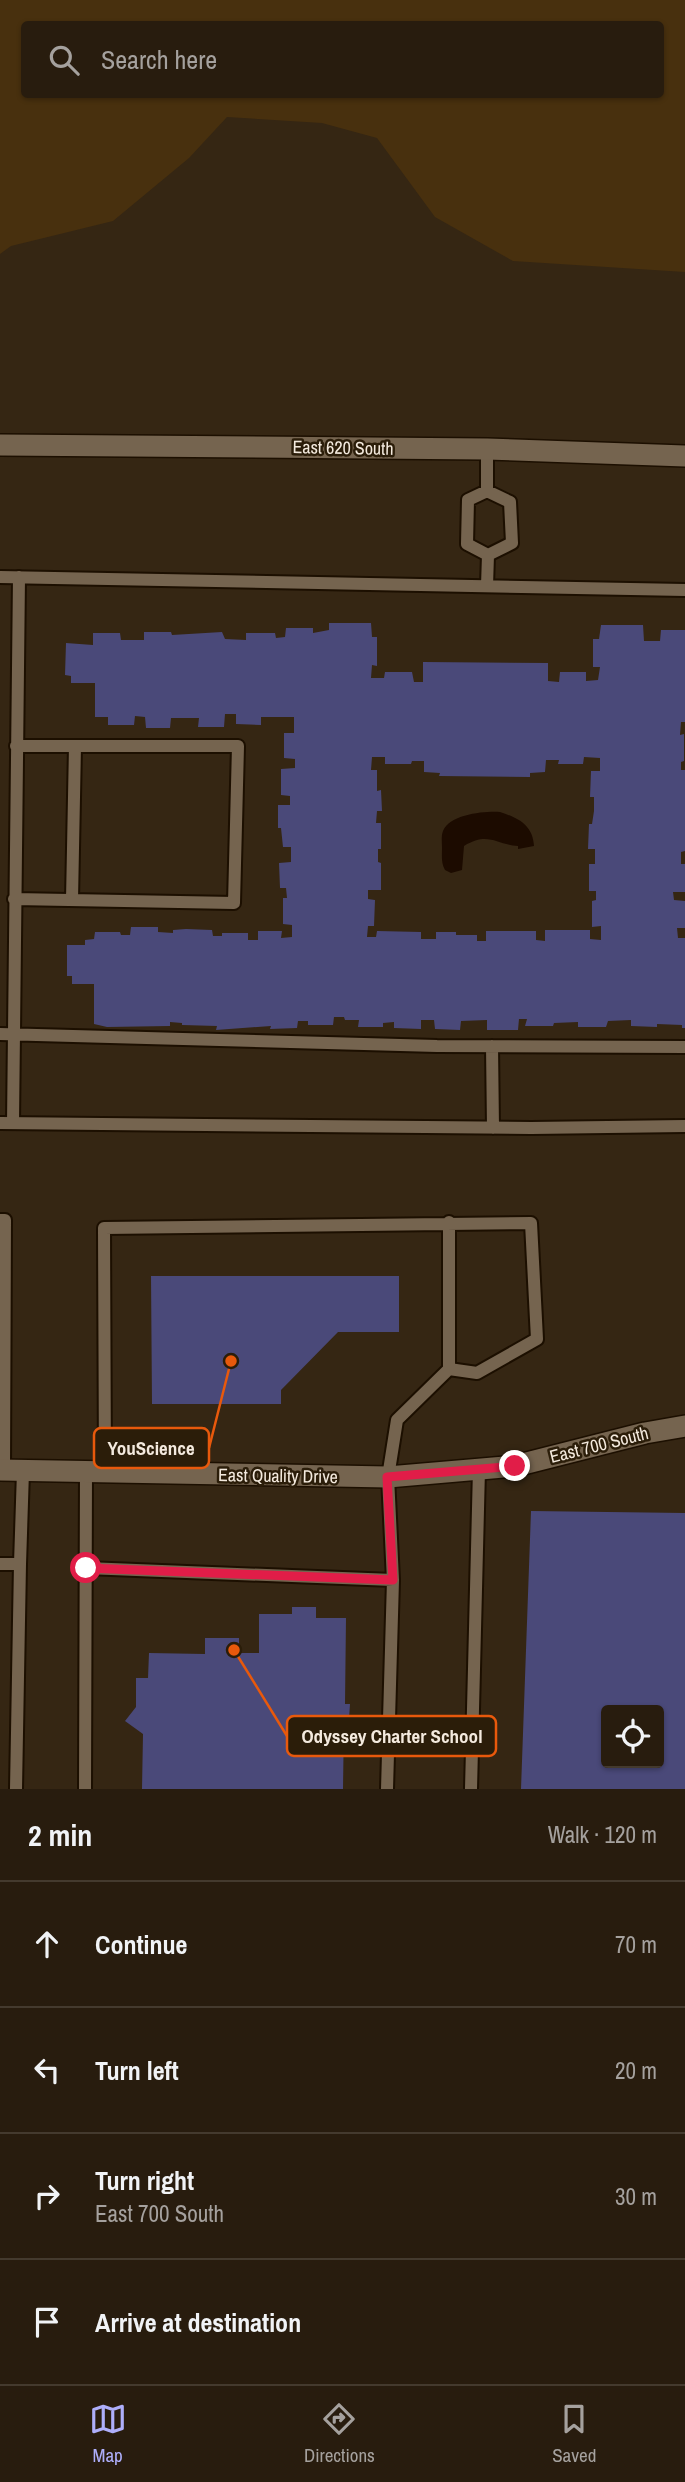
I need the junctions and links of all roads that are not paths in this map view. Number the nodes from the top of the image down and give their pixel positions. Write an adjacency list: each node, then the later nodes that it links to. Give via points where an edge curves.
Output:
1 (0, 444): 2 (street, East 620 South)
2 (487, 449): 3 (street, East 620 South); 4 (lane)
3 (685, 456)
4 (487, 491): 5 (lane, via 468,500 467,544); 5 (lane, via 510,502 512,515 512,543)
5 (488, 555): 8 (lane)
6 (0, 577): 7 (lane)
7 (19, 577): 8 (lane); 10 (lane)
8 (487, 586): 9 (lane)
9 (685, 590)
10 (16, 746): 11 (lane); 12 (lane)
11 (75, 746): 13 (lane); 13 (lane, via 238,746 234,903)
12 (14, 899): 13 (lane); 14 (lane)
13 (72, 900)
14 (6, 1034): 15 (lane); 17 (lane)
15 (492, 1046): 16 (lane); 19 (lane)
16 (685, 1047)
17 (6, 1123): 19 (lane)
18 (685, 1126): 19 (lane)
19 (493, 1128)
20 (0, 1220): 25 (lane, via 5,1220)
21 (449, 1222): 22 (lane); 22 (lane, via 531,1223 537,1339 477,1373); 26 (lane, via 104,1228)
22 (449, 1369): 27 (lane, via 397,1420)
23 (685, 1426): 24 (street, East 700 South, via 515,1466)
24 (479, 1469): 27 (street, East 700 South); 35 (lane)
25 (9, 1471): 26 (street, East Quality Drive); 29 (lane)
26 (96, 1472): 27 (street, East Quality Drive); 30 (lane)
27 (387, 1477): 31 (lane)
28 (0, 1564): 29 (lane)
29 (20, 1564): 32 (lane)
30 (86, 1568): 31 (lane); 33 (lane)
31 (393, 1580): 34 (lane)
32 (16, 1789)
33 (85, 1789)
34 (387, 1789)
35 (471, 1789)

